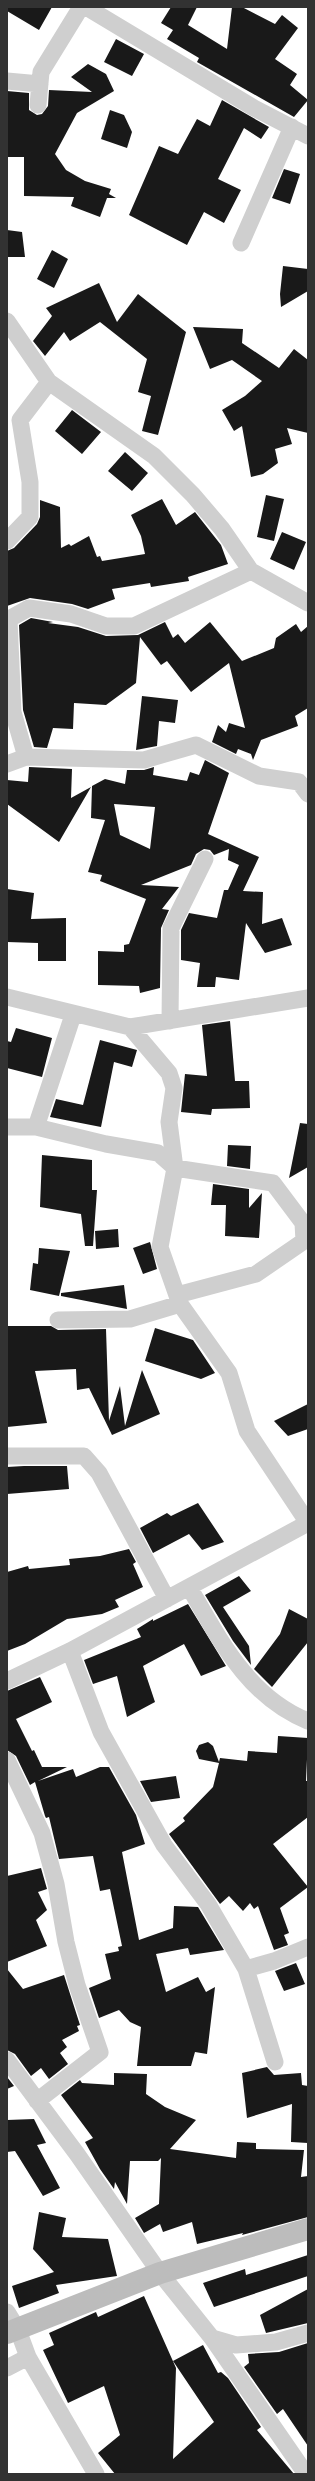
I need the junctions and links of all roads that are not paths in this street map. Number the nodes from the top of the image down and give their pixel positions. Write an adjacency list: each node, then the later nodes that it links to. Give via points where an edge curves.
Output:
1 (82, 7): 4 (street, via 41,72)
2 (86, 7): 6 (street, via 254,108)
3 (7, 81): 4 (street)
4 (40, 84): 5 (street)
5 (38, 105)
6 (292, 127): 7 (street); 8 (street)
7 (308, 136)
8 (241, 243)
9 (7, 321): 10 (street)
10 (49, 382): 11 (street, via 20,420 30,482 30,517); 12 (street, via 154,456 208,512)
11 (7, 541)
12 (251, 572): 13 (street); 14 (street, via 134,626 106,626 72,614 29,608 9,619 13,712)
13 (308, 603)
14 (26, 757): 15 (street); 16 (street, via 144,760 196,745 259,776 299,782)
15 (7, 764)
16 (308, 794)
17 (205, 859): 21 (street, via 171,928)
18 (7, 997): 20 (street)
19 (308, 998): 21 (street)
20 (73, 1015): 22 (street); 24 (street)
21 (170, 1021): 22 (street)
22 (130, 1027): 25 (street, via 172,1080 174,1088 169,1122)
23 (7, 1127): 24 (street)
24 (36, 1127): 25 (street, via 106,1144 158,1153)
25 (175, 1168): 26 (street, via 273,1183); 27 (street, via 160,1247)
26 (305, 1223): 27 (street, via 304,1241 256,1274)
27 (179, 1300): 28 (street, via 130,1319); 30 (street, via 229,1373 247,1431)
28 (58, 1320)
29 (7, 1456): 32 (street, via 84,1456 99,1474)
30 (308, 1523): 31 (street)
31 (189, 1588): 32 (street); 35 (street, via 222,1644 256,1688 291,1714)
32 (167, 1599): 33 (street)
33 (70, 1651): 34 (street); 38 (street, via 101,1732 164,1845 208,1904)
34 (7, 1681)
35 (308, 1721)
36 (7, 1760): 41 (street, via 42,1834 56,1884 66,1942 77,1985 100,2052)
37 (308, 1947): 38 (street, via 274,1962)
38 (246, 1969): 40 (street)
39 (7, 2060): 41 (street)
40 (274, 2062)
41 (38, 2101): 43 (street)
42 (308, 2229): 43 (street)
43 (160, 2274): 44 (street); 46 (street)
44 (11, 2325): 47 (street)
45 (308, 2333): 46 (street, via 276,2342 236,2345)
46 (212, 2338): 50 (street)
47 (28, 2357): 48 (street); 49 (street)
48 (7, 2368)
49 (96, 2474)
50 (306, 2474)

